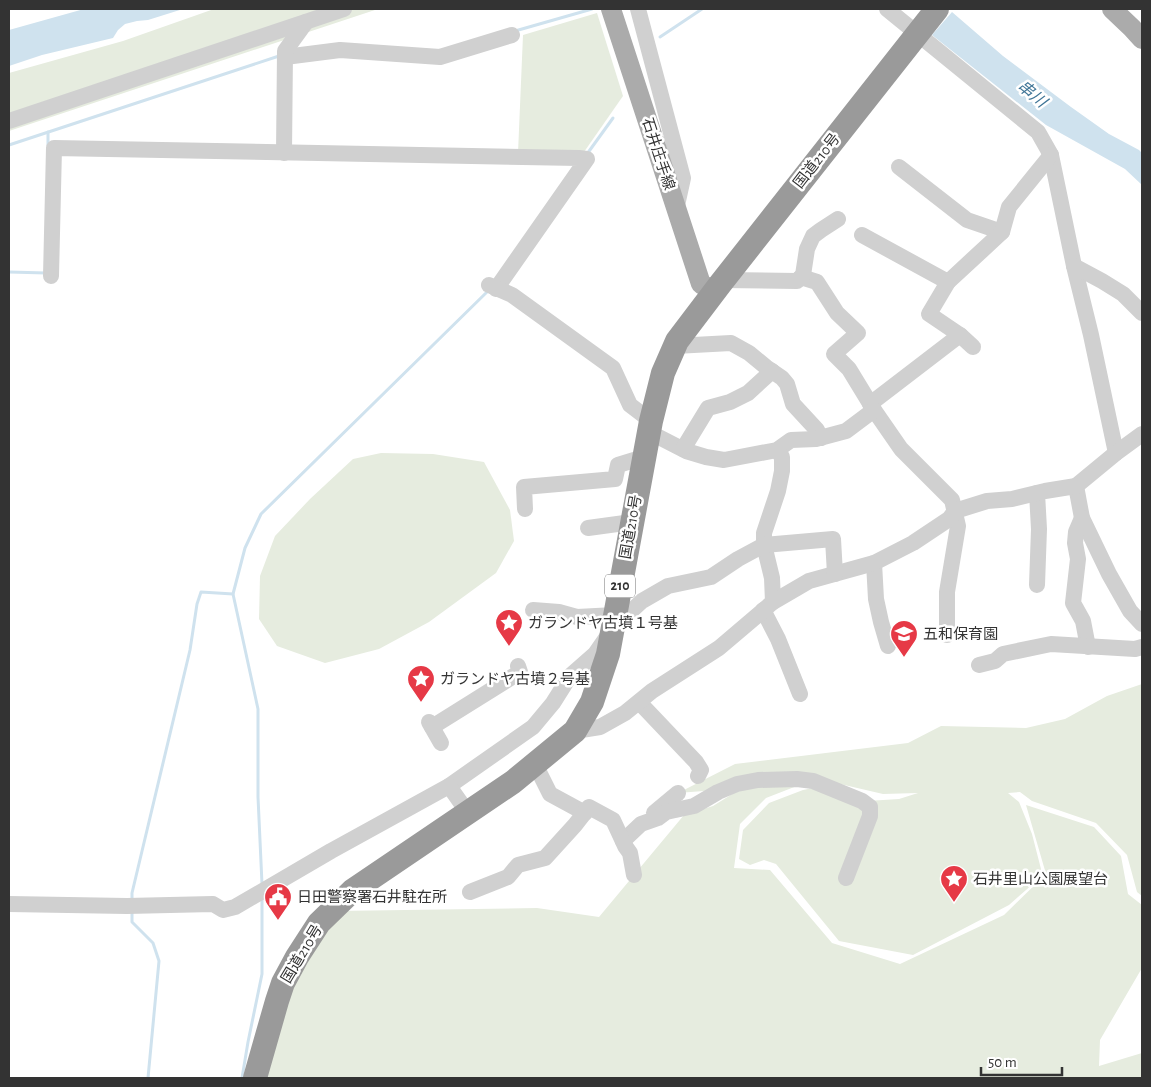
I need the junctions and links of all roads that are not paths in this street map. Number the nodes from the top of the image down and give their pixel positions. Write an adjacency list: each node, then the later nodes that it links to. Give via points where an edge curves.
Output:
1 (344, 9): 7 (street)
2 (611, 9): 16 (main road, 石井庄手線)
3 (638, 9): 16 (street, via 683,178)
4 (887, 9): 8 (street)
5 (937, 9): 8 (highway, 国道210号 / 210)
6 (1112, 9): 10 (main road)
7 (306, 22): 11 (street); 12 (street)
8 (918, 34): 14 (street, via 1038,132); 24 (highway, 国道210号 / 210)
9 (512, 35): 11 (street, via 440,58 340,50)
10 (1142, 39)
11 (285, 54): 13 (street)
12 (9, 121)
13 (284, 153): 21 (street, via 54,148); 31 (street, via 583,159 493,287 512,295 614,368 630,405)
14 (1051, 155): 18 (street, via 1009,206); 20 (street)
15 (899, 167): 18 (street, via 967,220)
16 (676, 210): 24 (main road, 石井庄手線, via 701,284)
17 (838, 219): 22 (street, via 813,236)
18 (1002, 232): 23 (street)
19 (862, 235): 23 (street)
20 (1074, 266): 25 (street, via 1122,294); 36 (street)
21 (51, 276)
22 (801, 277): 24 (street, via 797,281); 30 (street, via 818,282 837,313 858,333 834,354 849,370)
23 (948, 282): 26 (street, via 929,314)
24 (719, 285): 27 (highway, 国道210号 / 210)
25 (1142, 313)
26 (960, 335): 28 (street); 30 (street)
27 (675, 346): 29 (street, via 731,342); 31 (highway, 国道210号 / 210, via 663,373)
28 (972, 347)
29 (772, 371): 33 (street, via 787,384 793,404); 34 (street, via 748,393 708,408)
30 (872, 407): 33 (street, via 846,431); 41 (street, via 901,449 952,500)
31 (650, 426): 34 (street); 37 (highway, 国道210号 / 210)
32 (1142, 434): 36 (street)
33 (822, 438): 35 (street, via 791,440)
34 (683, 449): 35 (street, via 724,460)
35 (777, 450): 45 (street, via 782,457 782,471 764,532)
36 (1116, 453): 38 (street)
37 (644, 457): 40 (street, via 618,465 615,479 524,487); 43 (highway, 国道210号 / 210)
38 (1076, 486): 39 (street); 42 (street)
39 (1037, 494): 41 (street, via 987,501); 48 (street)
40 (525, 509)
41 (955, 511): 46 (street, via 949,520); 53 (street, via 958,526 947,592)
42 (1082, 518): 52 (street, via 1109,574 1130,611); 55 (street, via 1076,532 1078,559 1073,603 1083,622)
43 (632, 522): 44 (street); 51 (highway, 国道210号 / 210)
44 (588, 528)
45 (764, 545): 47 (street, via 833,539); 49 (street, via 772,578); 51 (street, via 711,578 668,586)
46 (874, 563): 47 (street); 54 (street, via 876,599)
47 (835, 574): 49 (street, via 809,581)
48 (1037, 585)
49 (768, 606): 59 (street); 60 (street, via 718,648)
50 (533, 610): 51 (street)
51 (614, 621): 61 (highway, 国道210号 / 210, via 608,654 592,702); 65 (street, via 595,654 570,676 533,727)
52 (1142, 624)
53 (947, 635)
54 (888, 646)
55 (1088, 647): 56 (street); 57 (street, via 1051,644 1003,654 995,661)
56 (1142, 647)
57 (979, 665)
58 (518, 666): 62 (street, via 520,672 430,724)
59 (800, 694)
60 (639, 702): 61 (street, via 600,727); 64 (street, via 696,762 701,770)
61 (575, 731): 63 (highway, 国道210号 / 210)
62 (441, 743)
63 (536, 764): 67 (highway, 国道210号 / 210); 68 (street, via 550,794)
64 (698, 776)
65 (449, 786): 67 (street); 74 (street, via 235,907 223,910 213,904)
66 (678, 793): 69 (street)
67 (468, 813): 75 (highway, 国道210号 / 210, via 352,891 319,923 283,983)
68 (585, 813): 70 (street, via 589,807 613,820); 73 (street, via 546,858 518,865 508,877)
69 (641, 824): 70 (street); 72 (street, via 666,812 694,806 737,784 797,778 813,781 870,807 870,816)
70 (623, 841): 71 (street, via 630,853)
71 (634, 875)
72 (846, 878)
73 (470, 892)
74 (9, 904)
75 (255, 1078)

